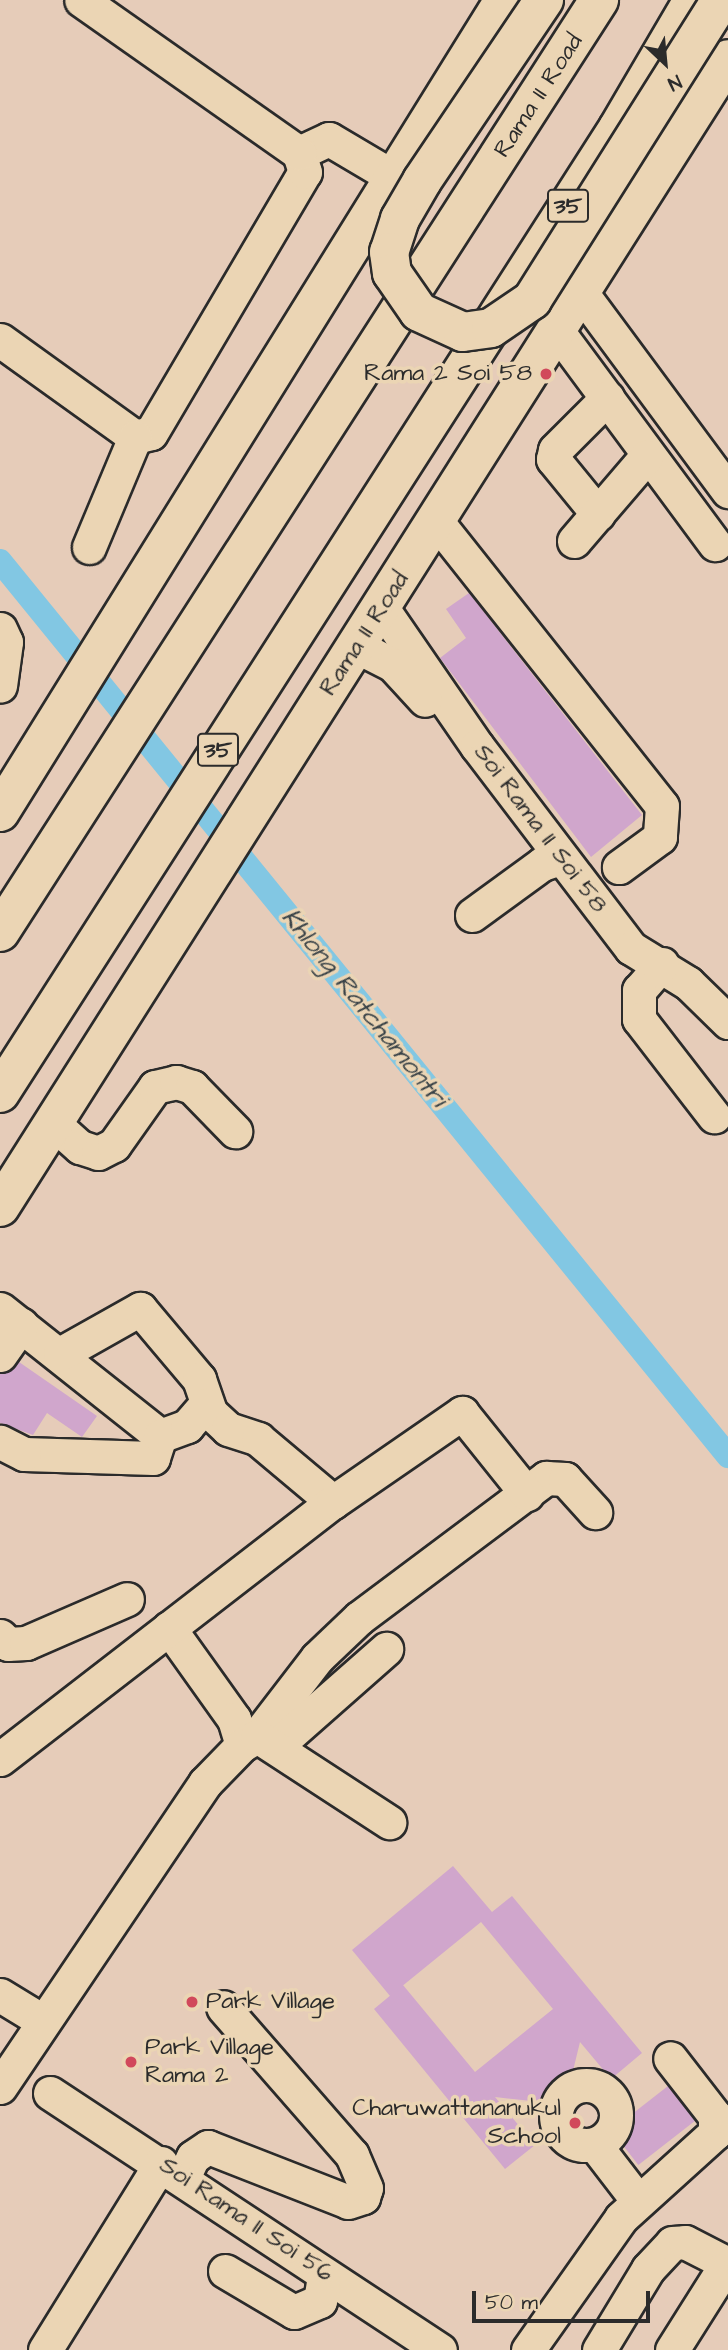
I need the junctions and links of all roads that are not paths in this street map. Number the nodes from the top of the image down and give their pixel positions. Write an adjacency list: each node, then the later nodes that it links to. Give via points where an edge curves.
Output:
1 (81, 0): 8 (street)
2 (544, 0): 5 (main road, bridge, via 422,181 400,219 390,252 392,273 419,312 463,332 491,328 532,300)
3 (599, 0): 30 (main road, Rama II Road)
4 (693, 0): 33 (main road, 35, via 618,128)
5 (721, 0)
6 (493, 4): 9 (main road)
7 (728, 59): 10 (main road, Rama II Road / 35)
8 (299, 153): 9 (street, via 329,139); 14 (street, via 304,172 151,433)
9 (395, 178): 26 (main road)
10 (583, 295): 11 (main road, Rama II Road / 35); 16 (street)
11 (558, 332): 13 (street); 18 (main road, Rama II Road / 35)
12 (0, 340): 14 (street)
13 (607, 398): 15 (street); 17 (street, via 555,450 553,459)
14 (135, 436): 21 (street)
15 (646, 457): 17 (street); 20 (street)
16 (728, 491)
17 (598, 514): 19 (street)
18 (438, 522): 22 (main road, Rama II Road / 35); 28 (street, via 662,806 660,837)
19 (574, 541)
20 (715, 544)
21 (89, 547)
22 (382, 608): 24 (main road, Rama II Road / 35); 27 (street, Soi Rama II Soi 58)
23 (0, 629): 25 (street, via 6,642)
24 (356, 646): 27 (street, via 411,682); 35 (main road, Rama II Road / 35)
25 (0, 686)
26 (5, 804)
27 (551, 861): 29 (street); 31 (street, Soi Rama II Soi 58, via 631,948)
28 (619, 867)
29 (472, 915)
30 (0, 932)
31 (662, 964): 32 (street, Soi Rama II Soi 58); 34 (street, via 639,990 639,1019)
32 (728, 1022)
33 (0, 1093)
34 (714, 1116)
35 (53, 1124): 36 (street, via 80,1147 99,1153 114,1145 155,1087 176,1082 191,1087); 37 (main road, Rama II Road / 35)
36 (234, 1131)
37 (0, 1207)
38 (11, 1317): 39 (street); 40 (street)
39 (60, 1354): 41 (street, via 140,1310 198,1379); 42 (street)
40 (0, 1355)
41 (205, 1405): 42 (street, via 187,1426); 45 (street, via 228,1429 258,1439)
42 (160, 1436): 43 (street, via 153,1458 24,1454)
43 (0, 1442)
44 (527, 1493): 45 (street, via 462,1413); 46 (street, via 557,1475); 51 (street, via 359,1618 317,1658)
45 (333, 1502): 48 (street)
46 (595, 1512)
47 (127, 1599): 49 (street, via 26,1643 8,1644)
48 (169, 1628): 51 (street, via 234,1719); 52 (street)
49 (0, 1636)
50 (386, 1649): 51 (street)
51 (259, 1742): 53 (street); 56 (street, via 205,1783)
52 (0, 1759)
53 (389, 1822)
54 (0, 1995): 56 (street)
55 (223, 2007): 60 (street, via 352,2155 366,2188 363,2197 348,2202 208,2147)
56 (41, 2020): 58 (street)
57 (670, 2058): 61 (street, via 718,2124 706,2144)
58 (5, 2069): 60 (street, Soi Rama II Soi 56)
59 (595, 2145): 61 (street)
60 (172, 2171): 64 (street, Soi Rama II Soi 56); 65 (street)
61 (638, 2201): 67 (street, via 608,2235)
62 (728, 2263): 68 (street, via 685,2242 666,2248); 69 (street)
63 (225, 2271): 64 (street, via 294,2312 320,2301)
64 (324, 2275): 66 (street, Soi Rama II Soi 56)
65 (45, 2350)
66 (440, 2350)
67 (528, 2350)
68 (599, 2350)
69 (672, 2350)

